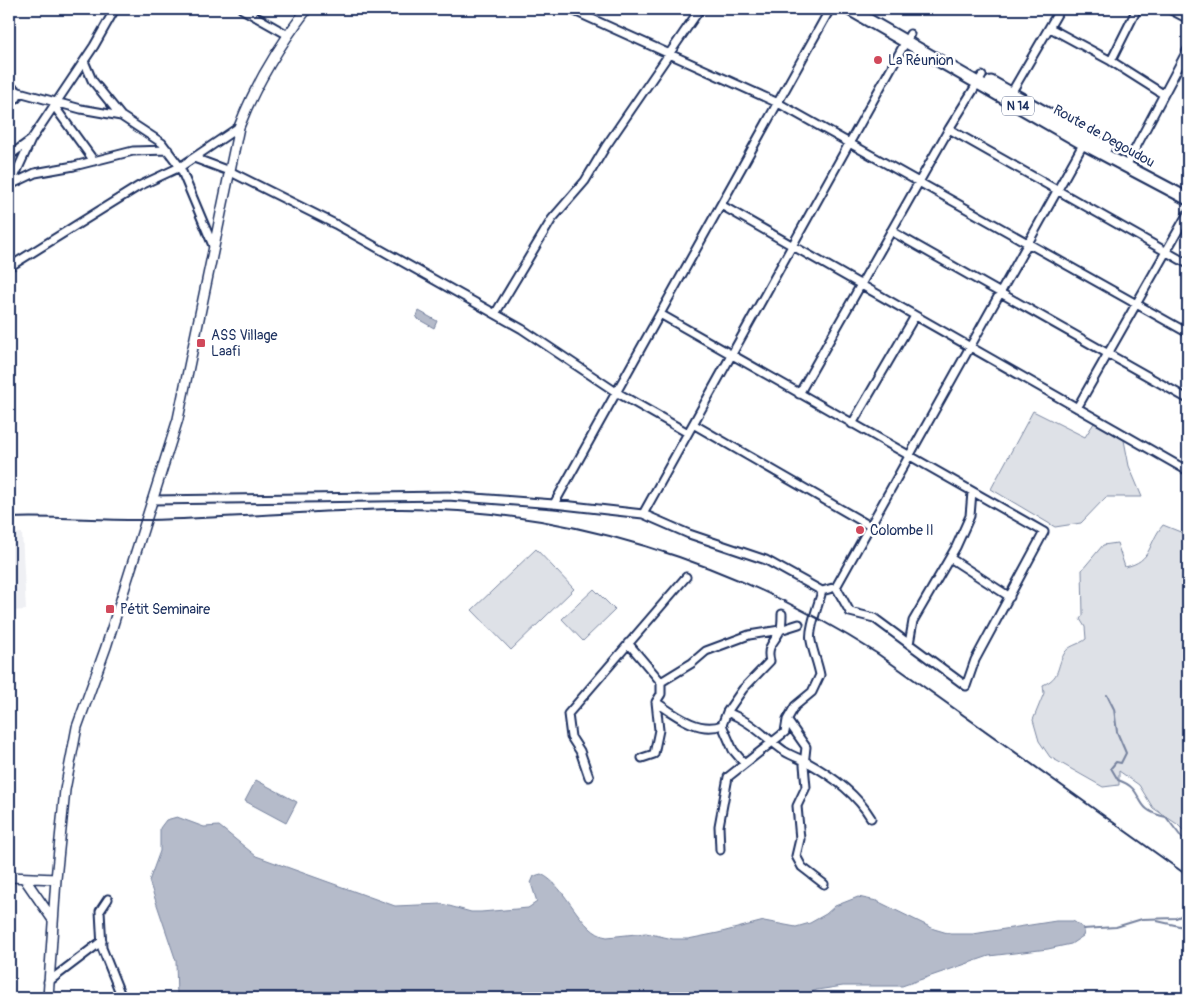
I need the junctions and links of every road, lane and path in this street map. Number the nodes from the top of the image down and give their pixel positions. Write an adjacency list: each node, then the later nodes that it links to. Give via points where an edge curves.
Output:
1 (114, 9): 19 (street)
2 (242, 9): 14 (street)
3 (307, 9): 14 (street)
4 (570, 9): 17 (street)
5 (700, 9): 17 (street)
6 (830, 9): 27 (street)
7 (849, 9): 15 (main road, Route de Degoudou / N 14)
8 (865, 9): 15 (main road, Route de Degoudou / N 14)
9 (1060, 9): 13 (street)
10 (1137, 9): 18 (street)
11 (1170, 9): 12 (street)
12 (1188, 19)
13 (1050, 28): 18 (street); 24 (street)
14 (288, 35): 29 (street, via 264,71)
15 (909, 37): 20 (main road, Route de Degoudou / N 14); 33 (street)
16 (1188, 49): 23 (street)
17 (669, 55): 27 (street); 58 (street, via 585,181 552,219)
18 (1111, 60): 23 (street)
19 (84, 61): 26 (street); 28 (street, via 92,80)
20 (980, 79): 24 (main road, Route de Degoudou / N 14); 30 (street)
21 (9, 86): 22 (street)
22 (19, 92): 25 (street, via 17,98); 26 (street)
23 (1163, 94): 38 (street)
24 (1009, 96): 32 (main road, Route de Degoudou / N 14)
25 (9, 101)
26 (56, 102): 28 (street); 31 (street); 37 (street, via 58,110)
27 (778, 103): 33 (street); 46 (street)
28 (121, 116): 34 (street)
29 (240, 127): 36 (street); 40 (street)
30 (949, 129): 42 (street); 43 (street)
31 (31, 140): 35 (street); 41 (street)
32 (1086, 140): 38 (main road, Route de Degoudou / N 14); 43 (street)
33 (849, 143): 42 (street); 50 (street)
34 (168, 150): 37 (street, via 133,151); 39 (street)
35 (9, 156)
36 (194, 158): 39 (street); 40 (street)
37 (94, 162): 41 (street, via 35,173)
38 (1128, 163): 44 (main road, Route de Degoudou / N 14); 45 (main road, Route de Degoudou / N 14)
39 (180, 167): 51 (street); 54 (street, via 139,186)
40 (229, 171): 51 (street); 58 (street, via 335,224)
41 (10, 182)
42 (919, 182): 48 (street); 49 (street)
43 (1058, 190): 49 (street); 52 (street)
44 (1188, 192)
45 (1188, 199)
46 (721, 205): 50 (street); 59 (street)
47 (1188, 213): 52 (street)
48 (891, 231): 55 (street); 56 (street)
49 (1028, 243): 56 (street); 57 (street)
50 (792, 246): 55 (street); 64 (street)
51 (215, 251): 75 (street, via 178,419)
52 (1166, 252): 53 (street); 57 (street)
53 (1188, 264)
54 (9, 267)
55 (860, 285): 60 (street); 66 (street)
56 (1000, 293): 62 (street); 63 (street)
57 (1136, 304): 61 (street); 63 (street)
58 (495, 314): 65 (street)
59 (660, 314): 64 (street); 65 (street)
60 (915, 316): 62 (street); 70 (street)
61 (1188, 333)
62 (970, 348): 68 (street); 72 (street)
63 (1108, 354): 67 (street); 68 (street)
64 (732, 355): 66 (street); 69 (street)
65 (616, 392): 71 (street); 76 (street)
66 (799, 394): 70 (street)
67 (1188, 399)
68 (1077, 408): 73 (street)
69 (693, 424): 71 (street); 78 (street)
70 (852, 424): 72 (street)
71 (688, 433): 77 (street)
72 (909, 456): 74 (street); 78 (street)
73 (1188, 471)
74 (972, 492): 79 (street, via 970,516); 83 (street, via 1044,532)
75 (152, 500): 76 (street, via 448,496); 103 (street, via 77,727 65,790)
76 (554, 504): 77 (street)
77 (643, 514): 82 (street, via 688,534 766,560)
78 (870, 526): 81 (street)
79 (950, 558): 83 (street); 88 (street, via 913,622)
80 (686, 576): 87 (street)
81 (836, 587): 82 (street); 88 (street, via 850,612 874,618)
82 (822, 591): 92 (street, via 810,640 820,676 812,692 795,706)
83 (1010, 597): 88 (street, via 975,660 966,686)
84 (782, 614): 86 (street)
85 (799, 624): 86 (street)
86 (780, 630): 89 (street, via 749,635 706,651); 91 (street, via 768,653 770,661 743,689)
87 (628, 643): 89 (street); 98 (street, via 568,714 570,737 580,751)
88 (909, 644)
89 (661, 682): 90 (street, via 661,694)
90 (656, 702): 93 (street, via 694,724 712,729); 95 (street, via 659,730 656,747 654,754)
91 (727, 712): 93 (street); 94 (street, via 746,719)
92 (788, 720): 94 (street, via 785,732); 96 (street, via 806,746)
93 (722, 725): 97 (street, via 733,750)
94 (772, 740): 96 (street); 97 (street)
95 (642, 758)
96 (805, 761): 99 (street, via 849,791); 104 (street, via 806,786 797,806 800,839 796,856 802,867)
97 (744, 763): 100 (street, via 728,777 720,826)
98 (589, 777)
99 (871, 818)
100 (720, 850)
101 (9, 878): 102 (street)
102 (24, 878): 103 (street); 106 (street)
103 (56, 878): 106 (street)
104 (824, 884)
105 (108, 899): 107 (street, via 100,911)
106 (52, 920): 108 (street)
107 (102, 941): 108 (street); 110 (street)
108 (48, 982): 109 (street)
109 (48, 998)
110 (122, 998)

